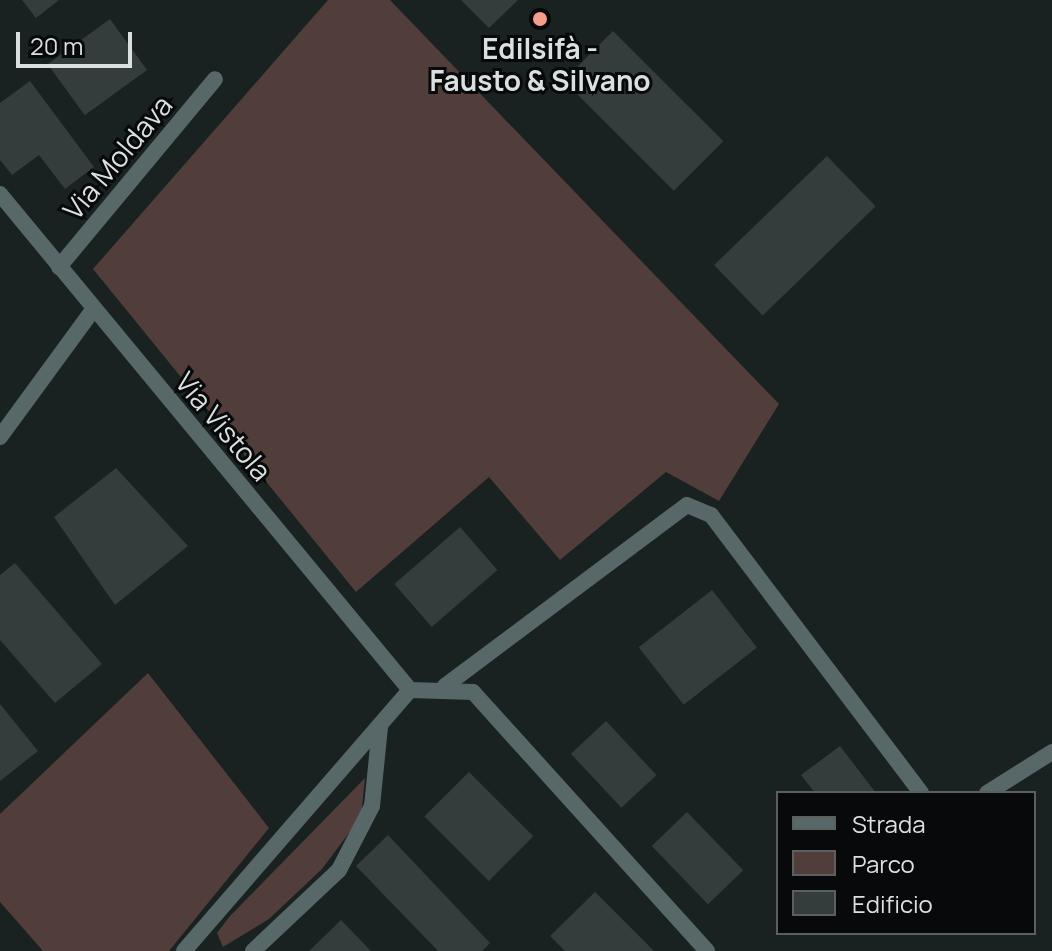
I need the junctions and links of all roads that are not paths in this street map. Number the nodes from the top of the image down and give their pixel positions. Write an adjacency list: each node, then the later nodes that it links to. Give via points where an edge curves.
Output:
1 (215, 79): 3 (street, Via Moldava)
2 (0, 194): 3 (street, Via Vistola)
3 (59, 267): 4 (street, Via Vistola)
4 (93, 310): 5 (street); 7 (street, Via Vistola)
5 (0, 437)
6 (445, 686): 7 (street); 10 (street, via 687,505 711,515); 14 (street, via 473,692)
7 (410, 690): 8 (street)
8 (380, 725): 12 (street); 13 (street, via 372,806 339,870)
9 (1052, 752): 11 (street)
10 (920, 791)
11 (990, 791)
12 (193, 948)
13 (253, 951)
14 (707, 951)

